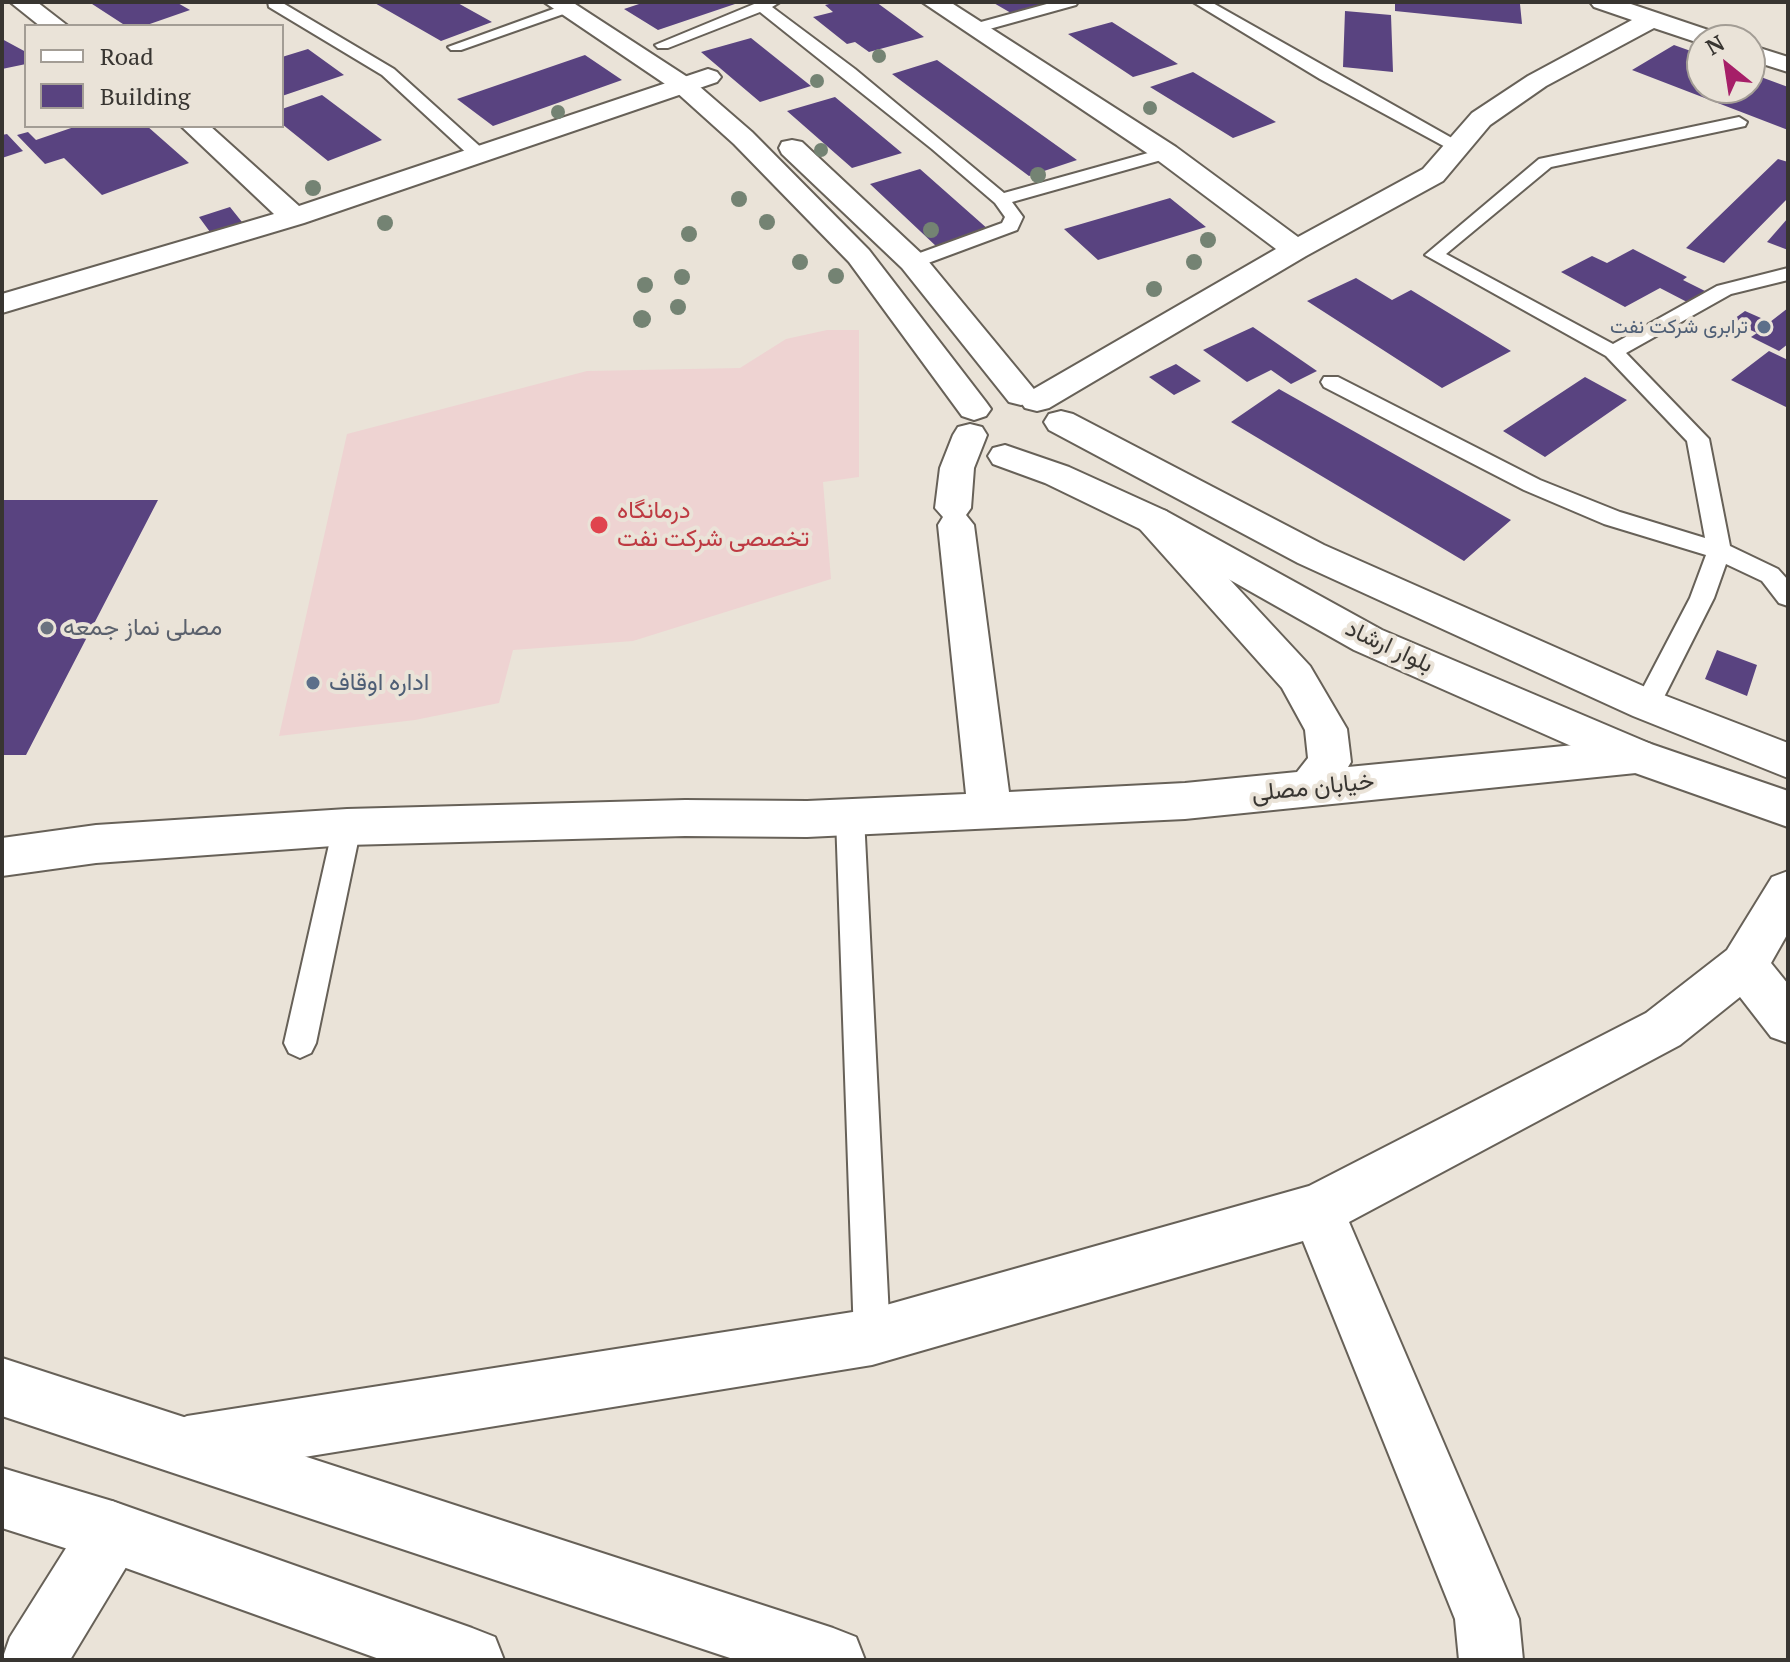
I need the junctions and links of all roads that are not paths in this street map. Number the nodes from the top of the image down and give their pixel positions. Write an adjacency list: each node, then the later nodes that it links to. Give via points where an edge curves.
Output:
1 (22, 2): 11 (street)
2 (595, 2): 14 (street)
3 (934, 2): 12 (street)
4 (1071, 2): 12 (lane)
5 (1200, 2): 21 (lane)
6 (1602, 2): 10 (street)
7 (274, 4): 23 (lane, via 388,72)
8 (767, 4): 14 (lane); 24 (lane)
9 (562, 5): 15 (lane); 18 (street)
10 (1652, 19): 13 (street); 21 (street, via 1537,81 1481,119)
11 (53, 24)
12 (975, 28): 22 (street)
13 (1686, 31)
14 (663, 45): 18 (street)
15 (456, 47)
16 (1766, 57): 17 (street)
17 (1788, 65)
18 (696, 81): 23 (street); 27 (street, via 790,146); 33 (street, via 743,138 859,256)
19 (1739, 122): 30 (lane, via 1545,163 1434,255)
20 (196, 128): 25 (street)
21 (1457, 146): 26 (street, via 1433,175)
22 (1166, 153): 24 (lane); 26 (street)
23 (479, 155): 25 (street)
24 (1001, 199): 27 (lane, via 1014,217 1010,226)
25 (294, 217): 29 (street)
26 (1296, 250): 32 (street)
27 (913, 262): 32 (street)
28 (1788, 274): 30 (lane, via 1724,290)
29 (2, 304)
30 (1613, 352): 36 (lane, via 1698,439)
31 (1331, 382): 36 (lane, via 1532,485 1612,518)
32 (1040, 406): 33 (street, via 997,398); 34 (street, via 1058,441 1036,454); 38 (street, via 1311,554)
33 (972, 422): 34 (street, via 990,451); 45 (street, via 957,468 955,516)
34 (1005, 456): 35 (street, بلوار ارشاد)
35 (1153, 520): 41 (street, بلوار ارشاد, via 1368,640); 43 (street, via 1304,690 1326,729 1330,762)
36 (1719, 551): 37 (lane, via 1770,575); 38 (lane, via 1702,598)
37 (1788, 597)
38 (1647, 705): 39 (street)
39 (1731, 740): 40 (street); 42 (street)
40 (1787, 755)
41 (1636, 756): 42 (street, بلوار ارشاد); 43 (street, خیابان مصلی)
42 (1711, 782): 44 (street, بلوار ارشاد)
43 (1309, 788): 45 (street, خیابان مصلی)
44 (1788, 809)
45 (990, 812): 46 (street, خیابان مصلی)
46 (850, 817): 47 (street, خیابان مصلی); 53 (lane)
47 (347, 827): 48 (street, خیابان مصلی, via 96,844); 51 (lane)
48 (2, 857)
49 (1771, 932): 50 (street); 52 (street, via 1663,1029)
50 (1788, 1021)
51 (300, 1043)
52 (1317, 1210): 53 (street); 61 (street, via 1487,1619)
53 (872, 1337): 55 (street)
54 (2, 1387): 55 (street)
55 (187, 1446): 60 (street)
56 (2, 1498): 57 (street)
57 (112, 1532): 58 (street); 59 (street)
58 (33, 1660)
59 (472, 1660)
60 (833, 1660)
61 (1491, 1660)

